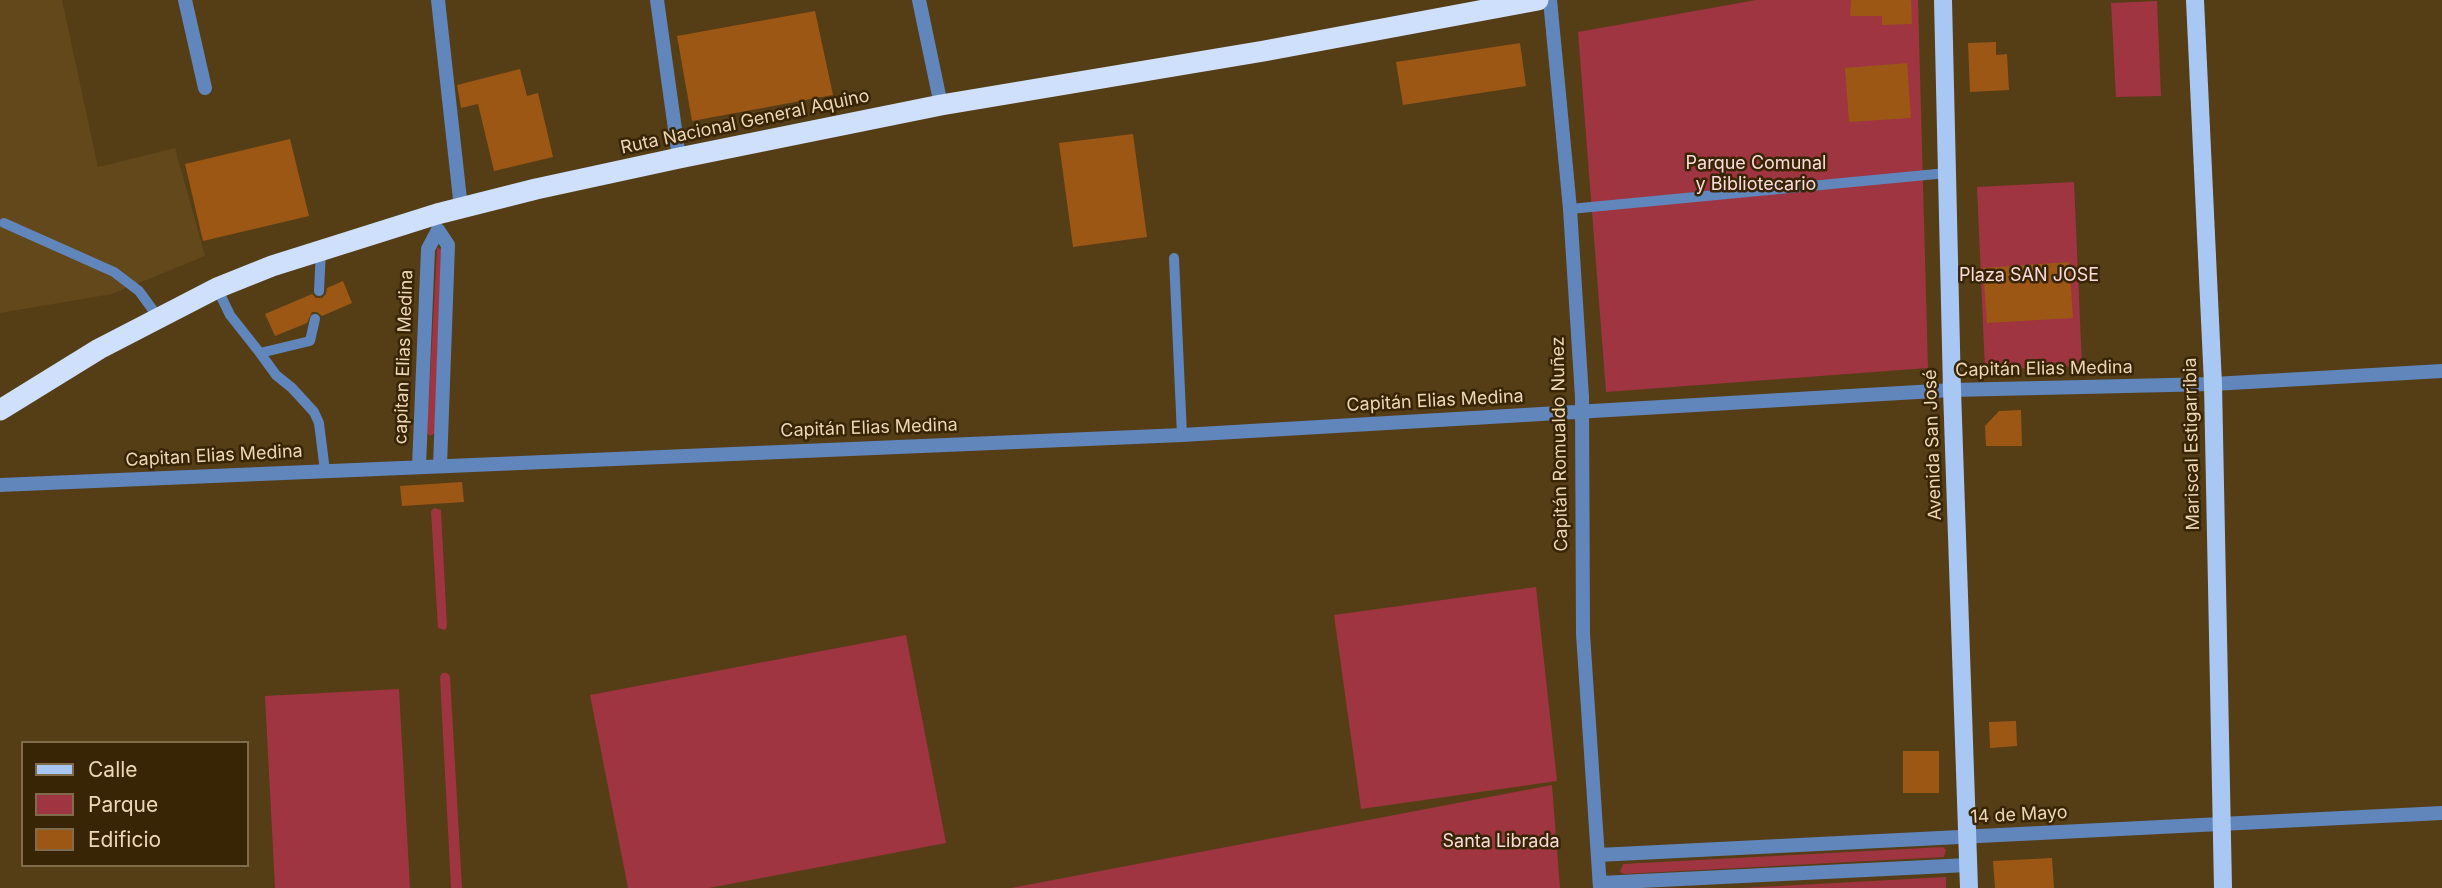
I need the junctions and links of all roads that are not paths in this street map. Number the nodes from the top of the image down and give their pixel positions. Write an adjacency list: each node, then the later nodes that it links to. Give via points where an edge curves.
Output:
1 (185, 0): 9 (street)
2 (438, 0): 13 (street)
3 (657, 0): 11 (street)
4 (919, 0): 10 (street)
5 (1538, 0): 10 (highway, Ruta Nacional General Aquino)
6 (1550, 0): 14 (street, Capitán Romualdo Nuñez)
7 (1943, 0): 12 (main road, Avenida San José)
8 (2195, 0): 26 (main road, Mariscal Estigarribia)
9 (205, 88)
10 (941, 105): 11 (highway, Ruta Nacional General Aquino)
11 (679, 158): 13 (highway, Ruta Nacional General Aquino)
12 (1947, 173): 14 (lane); 27 (main road, Avenida San José)
13 (461, 208): 15 (highway, Ruta Nacional General Aquino)
14 (1570, 209): 29 (street, Capitán Romualdo Nuñez)
15 (438, 222): 17 (street, Capitan Elias Medina); 18 (highway, Ruta Nacional General Aquino); 31 (street, via 448,245)
16 (4, 223): 22 (lane, via 114,272 139,292)
17 (428, 249): 31 (street, capitan Elias Medina)
18 (321, 250): 20 (highway, Ruta Nacional General Aquino); 21 (lane)
19 (1174, 258): 30 (lane)
20 (217, 288): 22 (highway, Ruta Nacional General Aquino); 24 (lane, via 230,315)
21 (319, 291)
22 (158, 317): 28 (highway, Ruta Nacional General Aquino)
23 (315, 319): 24 (lane, via 310,341)
24 (260, 352): 32 (lane, via 314,412)
25 (2442, 371): 26 (street, Capitán Elias Medina)
26 (2213, 384): 27 (street, Capitán Elias Medina); 35 (main road, Mariscal Estigarribia)
27 (1952, 390): 29 (street, Capitán Elias Medina); 36 (main road, Avenida San José)
28 (0, 410)
29 (1583, 412): 30 (street, Capitán Elias Medina); 37 (street, Capitán Romualdo Nuñez, via 1583,634)
30 (1182, 435): 31 (street, Capitán Elias Medina)
31 (430, 466): 32 (street, Capitan Elias Medina)
32 (325, 471): 33 (street, Capitan Elias Medina)
33 (0, 485)
34 (2442, 813): 35 (street, 14 de Mayo)
35 (2220, 825): 36 (street, 14 de Mayo); 41 (main road, Mariscal Estigarribia)
36 (1968, 836): 37 (street, 14 de Mayo); 38 (main road, Avenida San José)
37 (1598, 855): 39 (street, Capitán Romualdo Nuñez)
38 (1968, 865): 39 (street); 40 (main road, Avenida San José)
39 (1600, 886)
40 (1969, 888)
41 (2222, 888)

